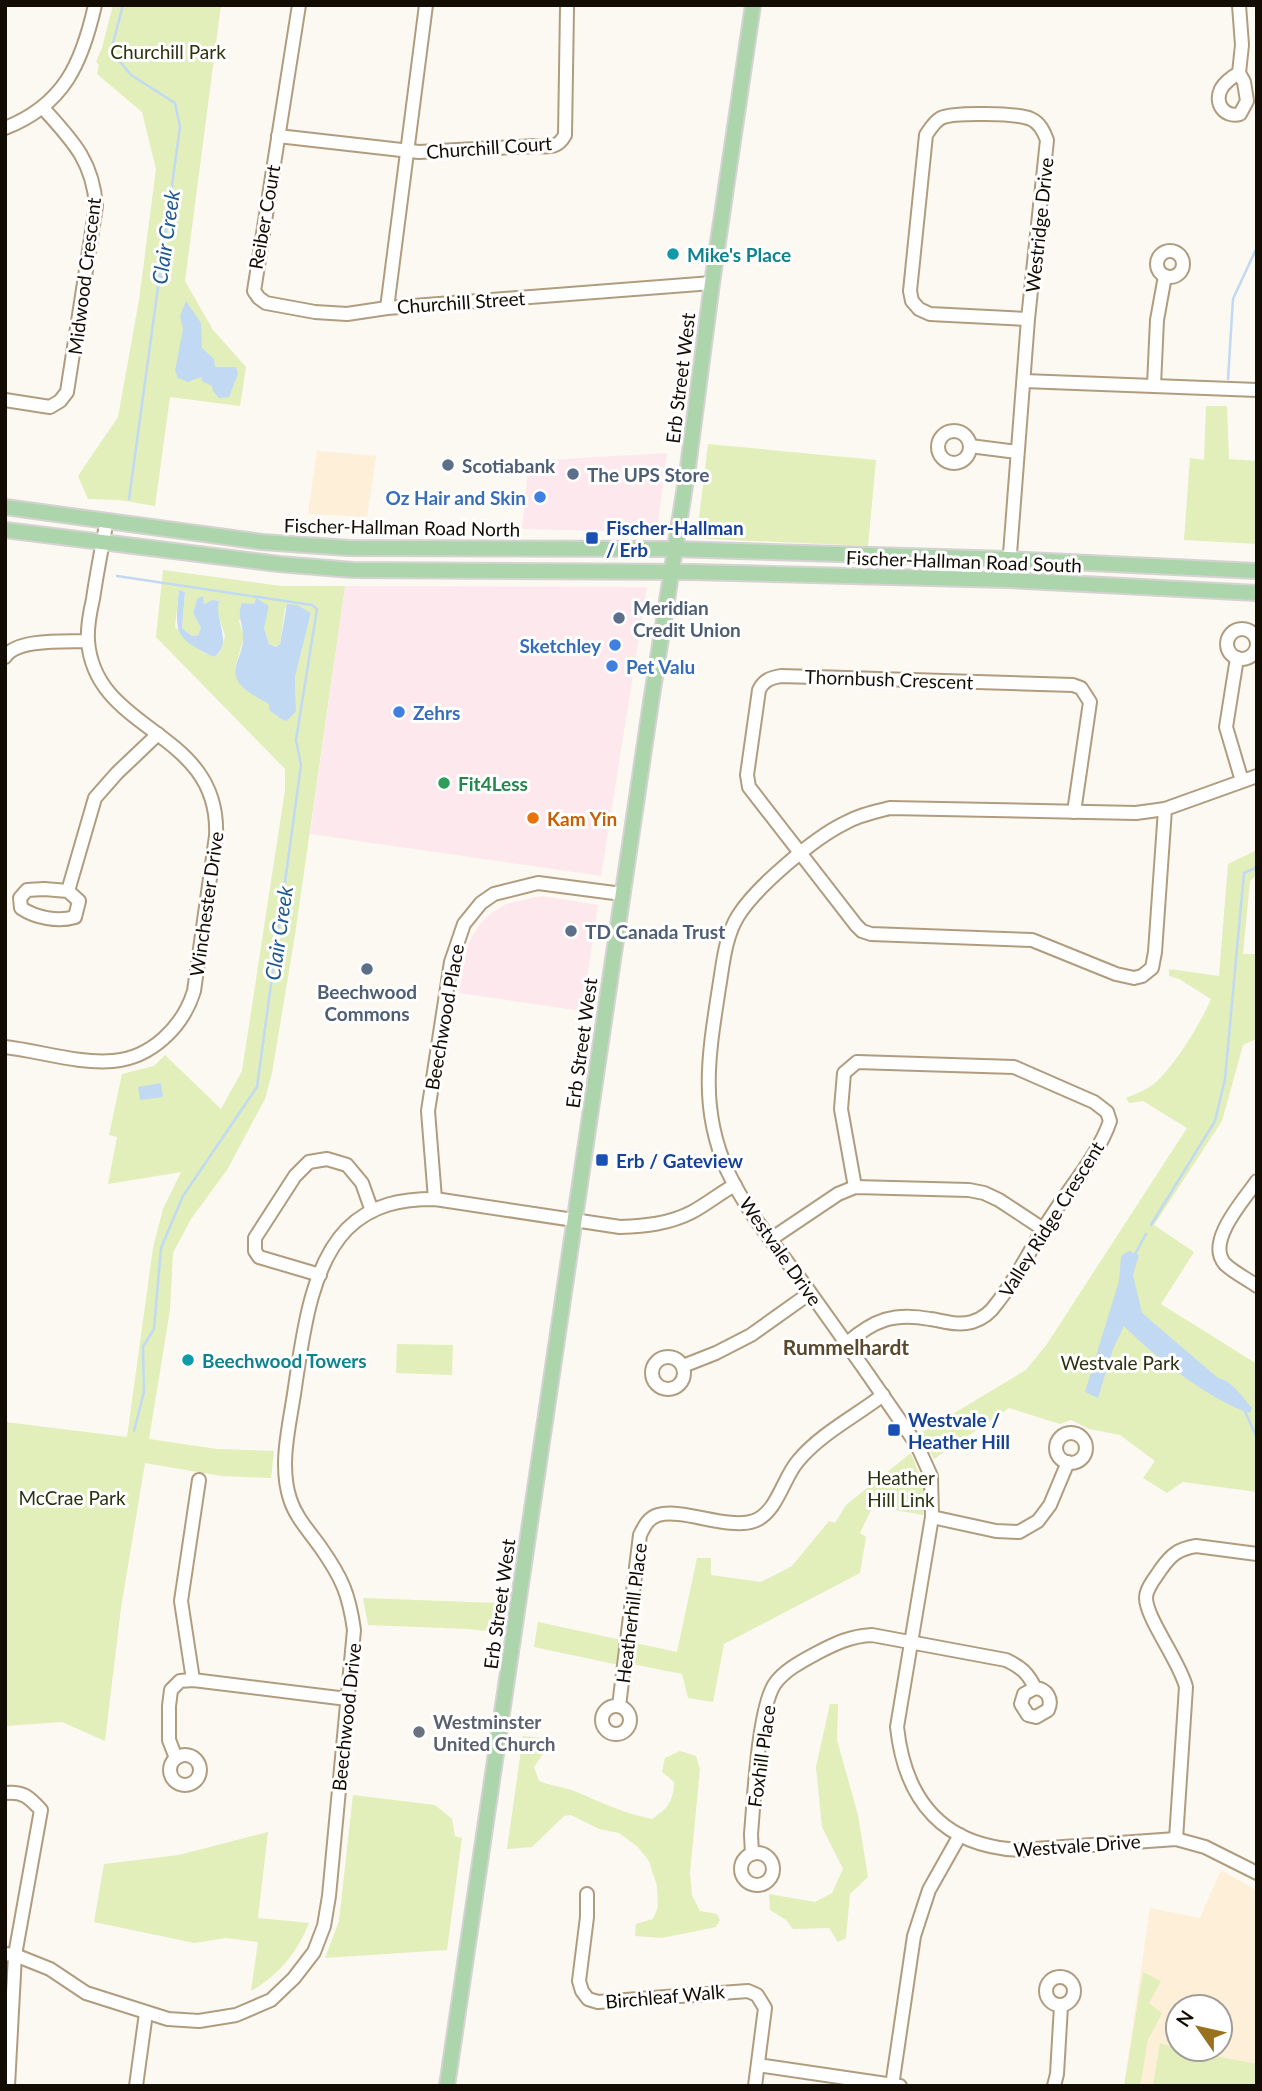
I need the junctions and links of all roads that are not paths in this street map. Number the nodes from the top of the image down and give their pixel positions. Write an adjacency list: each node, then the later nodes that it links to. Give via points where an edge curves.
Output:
1 (95, 5): 8 (street, via 71,77)
2 (299, 5): 10 (street, Reiber Court)
3 (426, 5): 11 (street, Churchill Street)
4 (753, 5): 13 (main road, Erb Street West)
5 (1239, 5): 7 (street)
6 (568, 6): 11 (street, Churchill Court, via 565,135 561,142 553,147)
7 (1239, 73)
8 (43, 108): 9 (street); 19 (street, Midwood Crescent, via 77,146 88,166 96,206 67,393 50,407)
9 (5, 128)
10 (278, 136): 11 (street); 14 (street, Reiber Court, via 254,291 259,299 315,312 347,314)
11 (407, 152): 14 (street, Churchill Street)
12 (1165, 276): 17 (street, via 1157,320)
13 (712, 283): 14 (street, Churchill Street); 26 (main road, Erb Street West)
14 (387, 308)
15 (1028, 319): 15 (street, Westridge Drive, via 1047,155 1043,129 1031,118 1018,116 942,117 926,135 909,276 912,301 930,314); 16 (street, Westridge Drive)
16 (1024, 381): 17 (street); 21 (street, Westridge Drive)
17 (1154, 385): 18 (street)
18 (1257, 390)
19 (5, 400)
20 (970, 446): 21 (street)
21 (1017, 452): 27 (street, Westridge Drive)
22 (5, 507): 23 (main road, Fischer-Hallman Road North)
23 (107, 520): 25 (street, Winchester Drive); 26 (main road, Fischer-Hallman Road North, via 262,542 349,548)
24 (5, 530): 25 (main road, Fischer-Hallman Road North)
25 (103, 542): 28 (main road, Fischer-Hallman Road North, via 353,570); 32 (street, Winchester Drive)
26 (674, 549): 27 (main road, Fischer-Hallman Road South); 28 (main road, Erb Street West)
27 (1008, 559): 29 (main road, Fischer-Hallman Road South); 30 (street, Westridge Drive)
28 (671, 571): 30 (main road, Fischer-Hallman Road South); 42 (main road, Erb Street West)
29 (1257, 571)
30 (1007, 580): 31 (main road, Fischer-Hallman Road South)
31 (1257, 593)
32 (88, 641): 33 (street, via 23,645); 35 (street, Winchester Drive, via 101,683)
33 (5, 657)
34 (1237, 658): 37 (street, via 1226,727)
35 (158, 734): 41 (street, via 95,797); 43 (street, Winchester Drive, via 201,774 217,815 190,1003 174,1030 159,1044 115,1061)
36 (1257, 776): 37 (street, Westvale Drive)
37 (1242, 781): 38 (street, Westvale Drive)
38 (1165, 809): 39 (street, Westvale Drive); 40 (street, via 1154,962 1147,972 1133,978 1032,940 862,931)
39 (1074, 812): 40 (street, Westvale Drive, via 890,808 845,822); 40 (street, Thornbush Crescent, via 1090,702 1081,688 781,676 762,683 759,690 747,775 757,800)
40 (801, 854): 45 (street, Westvale Drive, via 751,898 736,918 726,946 707,1085 719,1150)
41 (68, 891)
42 (622, 894): 47 (street, Beechwood Place, via 538,883 494,894 464,924 451,962 428,1111); 49 (main road, Erb Street West)
43 (5, 1047)
44 (1257, 1181): 53 (street, via 1223,1231 1219,1248 1226,1264)
45 (735, 1185): 49 (street, Beechwood Drive, via 692,1212 650,1226 620,1227); 51 (street, Westvale Drive)
46 (855, 1187): 50 (street, via 984,1193); 50 (street, Valley Ridge Crescent, via 841,1110 841,1082 850,1066 869,1062 1014,1067 1094,1102 1107,1112 1110,1121); 51 (street)
47 (435, 1199): 48 (street, Beechwood Drive, via 385,1204); 49 (street, Beechwood Drive)
48 (372, 1211): 52 (street, Beechwood Drive, via 347,1229); 52 (street, via 362,1183 347,1165 327,1159 309,1162 295,1176 255,1238 255,1251 259,1257)
49 (574, 1219): 81 (main road, Erb Street West)
50 (1043, 1229): 55 (street, Valley Ridge Crescent, via 997,1305 976,1321 962,1324 895,1317 878,1321)
51 (771, 1239): 54 (street, Westvale Drive)
52 (320, 1275): 65 (street, Beechwood Drive, via 303,1340 285,1479 301,1521 348,1594 354,1630)
53 (1257, 1286)
54 (810, 1293): 55 (street, Westvale Drive); 56 (street, via 751,1335)
55 (847, 1343): 57 (street, Westvale Drive)
56 (683, 1366)
57 (883, 1395): 60 (street, Westvale Drive, via 917,1445 931,1476); 66 (street, Heatherhill Place, via 810,1448 758,1520 746,1523 657,1515 644,1526)
58 (1068, 1462): 60 (street, via 1051,1505 1038,1521 1019,1532)
59 (199, 1480): 63 (street, via 181,1601)
60 (932, 1517): 62 (street, Westvale Drive)
61 (1257, 1554): 70 (street, via 1195,1546 1175,1552 1146,1597 1186,1687)
62 (911, 1641): 64 (street, Foxhill Place, via 1006,1660 1020,1667); 69 (street, Westvale Drive, via 897,1727 900,1756 915,1794); 71 (street, Foxhill Place, via 872,1636 844,1639 783,1674 773,1687 757,1774)
63 (193, 1679): 65 (street); 67 (street, via 180,1681 171,1690 169,1740)
64 (1035, 1688)
65 (347, 1699): 76 (street, Beechwood Drive, via 329,1896 314,1952 271,2000 236,2015 199,2021)
66 (619, 1706)
67 (176, 1758)
68 (5, 1793): 74 (street, via 19,1791 41,1810)
69 (960, 1835): 70 (street, Westvale Drive, via 1000,1850); 78 (street, via 929,1890 914,1936)
70 (1176, 1839): 72 (street, Westvale Drive, via 1205,1847)
71 (752, 1854)
72 (1257, 1873)
73 (587, 1894): 77 (street, Birchleaf Walk, via 579,1970 582,1992 588,1999 748,1991 757,1995 765,2008)
74 (10, 1954): 76 (street, Beechwood Drive, via 50,1969 86,1993); 79 (street)
75 (1061, 2006): 83 (street)
76 (146, 2013): 80 (street)
77 (758, 2065): 78 (street); 82 (street, Birchleaf Walk)
78 (895, 2085)
79 (8, 2086)
80 (136, 2086)
81 (447, 2086)
82 (755, 2086)
83 (1054, 2086)

